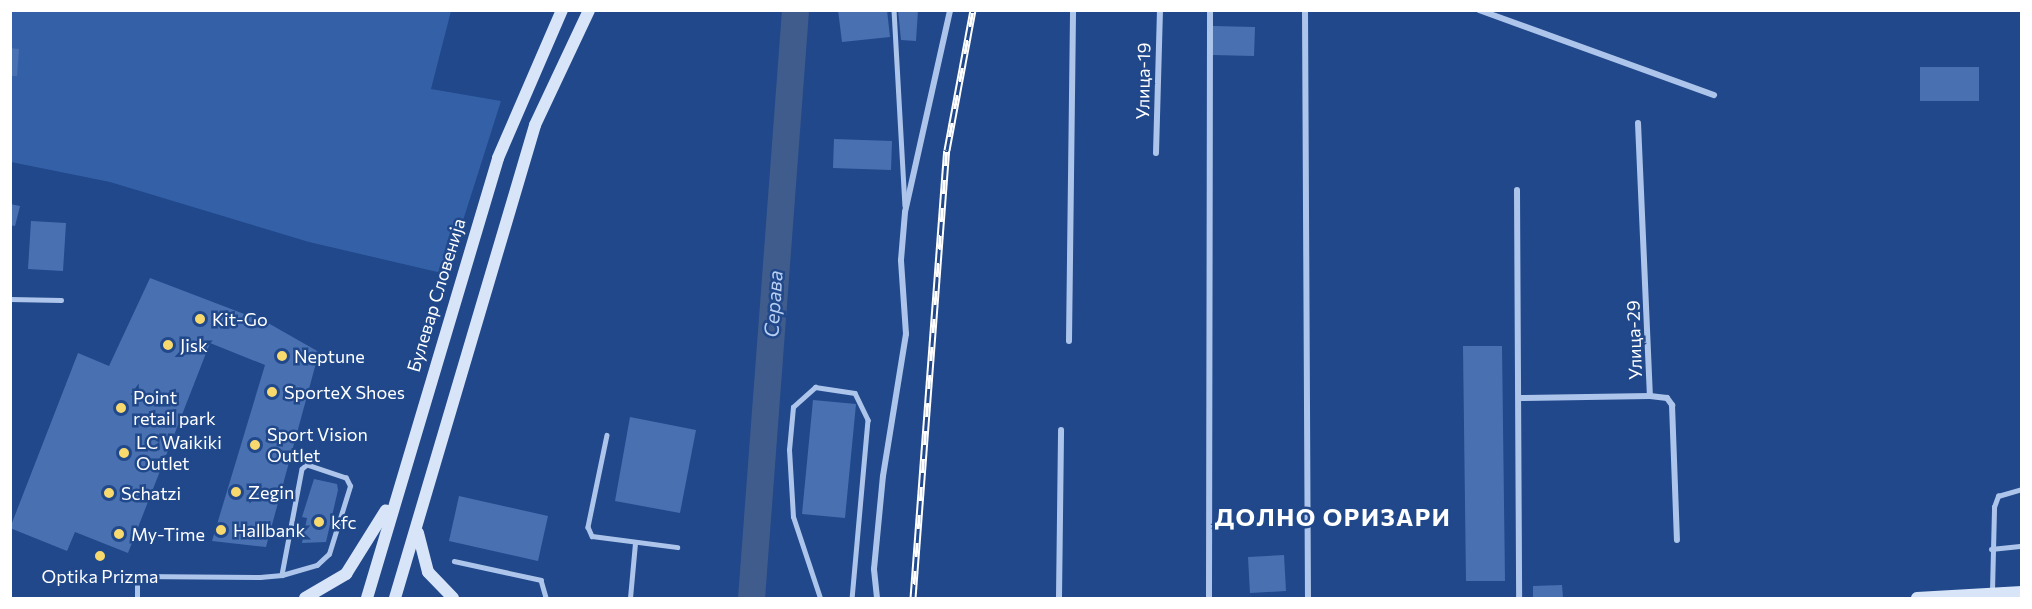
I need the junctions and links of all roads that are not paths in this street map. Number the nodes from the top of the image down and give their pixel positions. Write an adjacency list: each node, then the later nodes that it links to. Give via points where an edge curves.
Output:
1 (562, 10): 22 (street, Булевар Словенија, via 498,158)
2 (589, 10): 24 (street, via 535,125)
3 (894, 10): 14 (lane)
4 (950, 10): 14 (street)
5 (1073, 10): 17 (street)
6 (1160, 10): 12 (street, Улица-19)
7 (1210, 10): 45 (street)
8 (1305, 10): 46 (street)
9 (1479, 10): 10 (street)
10 (1714, 95)
11 (1638, 123): 18 (street, Улица-29)
12 (1156, 153)
13 (1517, 190): 19 (street)
14 (905, 212): 43 (street, via 901,260 906,334 883,476 874,569)
15 (10, 299): 16 (lane)
16 (62, 300)
17 (1069, 341)
18 (1650, 396): 19 (street); 25 (street, Улица-29, via 1667,398 1672,405)
19 (1521, 398): 47 (street)
20 (1061, 430): 44 (street)
21 (607, 435): 26 (lane, via 588,527 601,539)
22 (399, 485): 35 (street, via 366,549 346,574); 36 (street, Булевар Словенија)
23 (2022, 489): 29 (lane, via 1998,496)
24 (418, 520): 37 (street); 38 (street, via 418,547 428,572)
25 (1677, 540)
26 (635, 543): 28 (lane); 40 (lane)
27 (2022, 546): 29 (lane)
28 (677, 547)
29 (1991, 549): 33 (lane)
30 (454, 561): 39 (lane, via 541,580)
31 (282, 575): 31 (lane, via 317,565 329,554 350,486 346,478 308,465 302,469); 34 (lane, via 137,576)
32 (2022, 592): 33 (street)
33 (1992, 594): 48 (street)
34 (137, 598)
35 (305, 598)
36 (366, 598)
37 (395, 598)
38 (453, 598)
39 (546, 598)
40 (630, 598)
41 (820, 598): 42 (lane, via 794,517 789,450 793,407 815,387 855,393 868,420)
42 (852, 598)
43 (877, 598)
44 (1059, 598)
45 (1209, 598)
46 (1308, 598)
47 (1519, 598)
48 (1917, 598)

